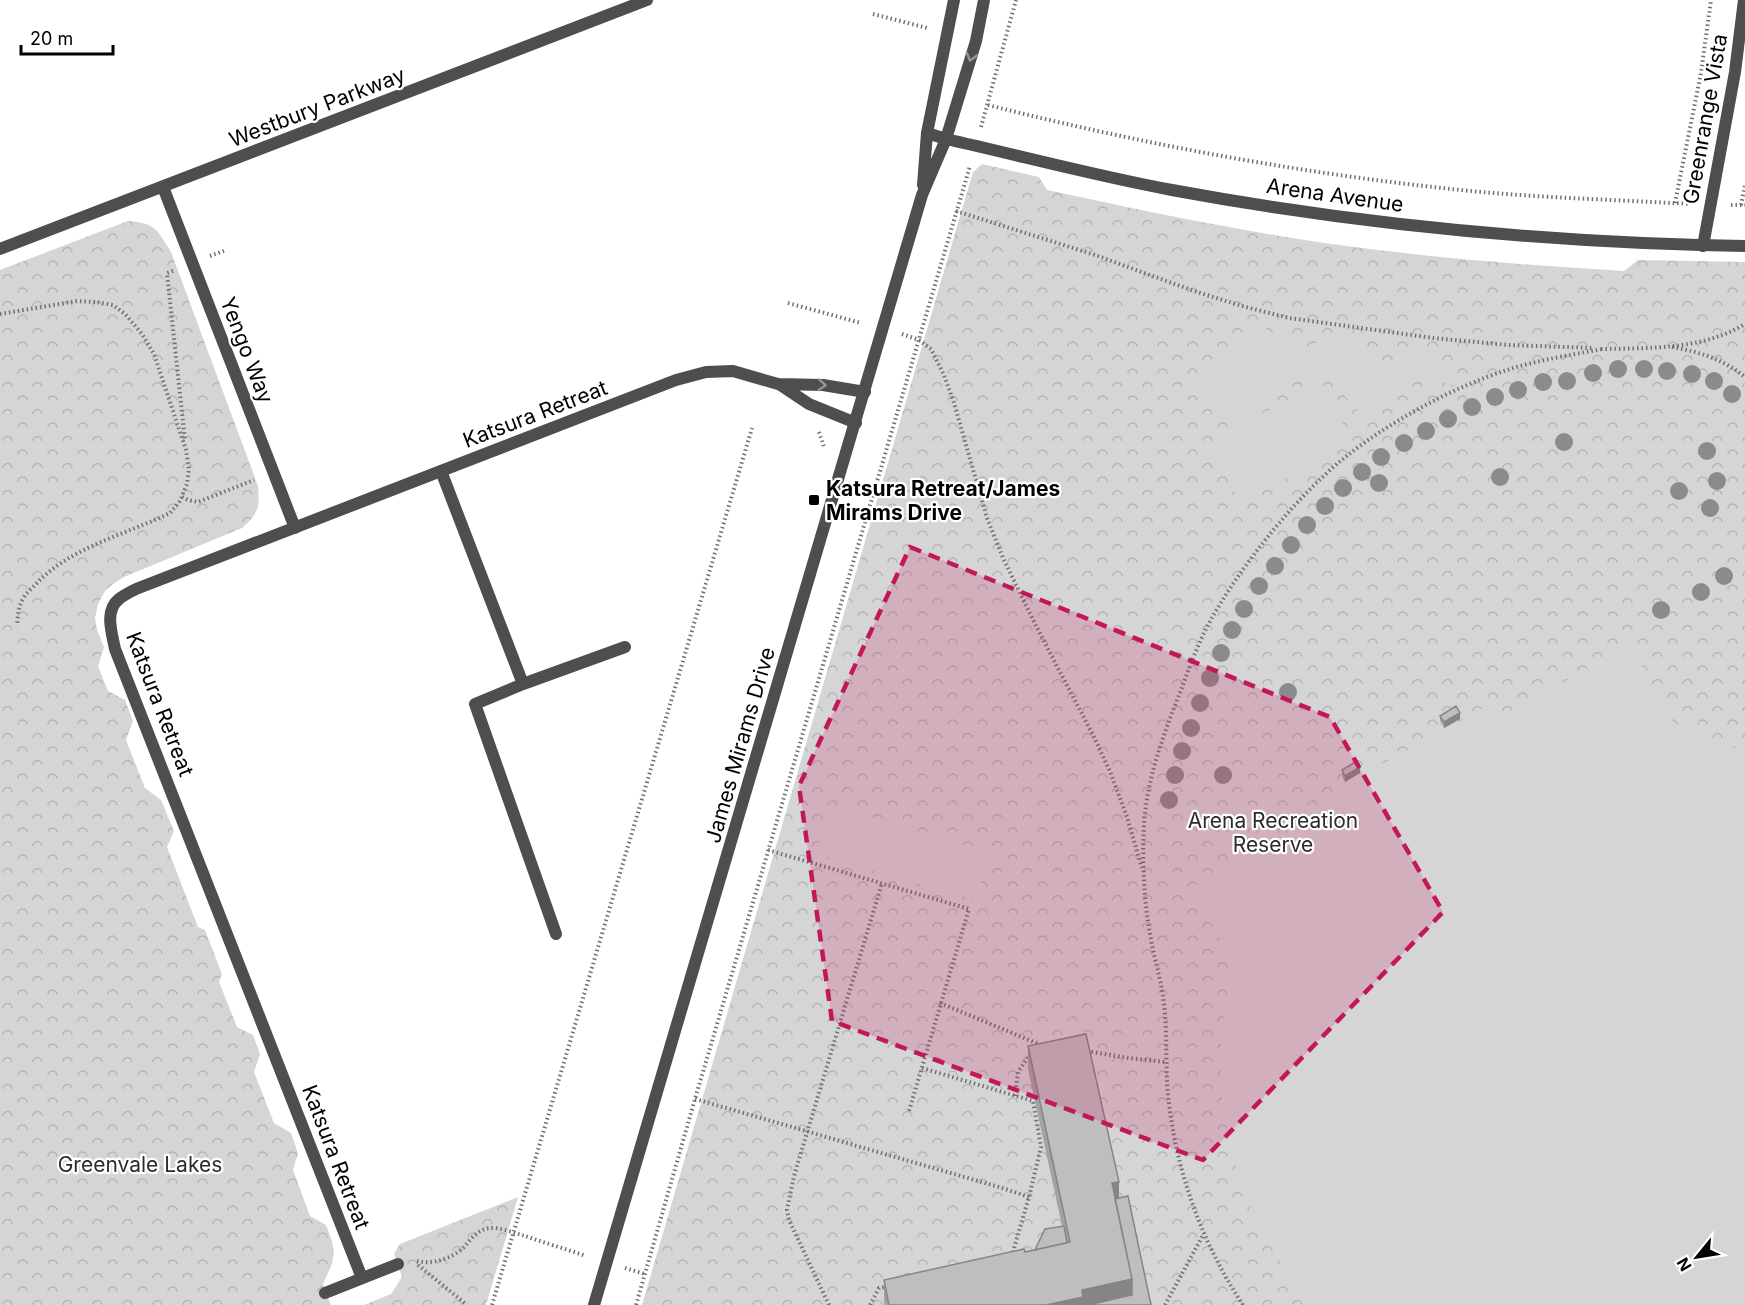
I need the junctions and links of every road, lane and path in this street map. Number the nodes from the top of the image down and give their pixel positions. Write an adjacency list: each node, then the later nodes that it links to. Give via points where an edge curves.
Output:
1 (647, 0): 7 (street, Westbury Parkway)
2 (954, 0): 10 (street, James Mirams Drive)
3 (984, 0): 11 (street, James Mirams Drive, one-way to 11, via 976,41)
4 (1016, 0): 16 (path, via 988,105 1175,148 1347,176 1484,192)
5 (1711, 0): 16 (path)
6 (1744, 0): 17 (street, Greenrange Vista, via 1735,72)
7 (626, 4): 14 (street, Westbury Parkway)
8 (873, 14): 9 (path)
9 (928, 28)
10 (927, 133): 11 (street, Arena Avenue); 15 (street, James Mirams Drive)
11 (946, 139): 12 (street, Arena Avenue); 15 (street, James Mirams Drive)
12 (976, 146): 19 (path); 20 (street, Arena Avenue, via 1082,172 1273,207 1508,235)
13 (1745, 185): 18 (path)
14 (163, 187): 22 (street, Westbury Parkway); 47 (street, Yengo Way)
15 (922, 195): 36 (street, James Mirams Drive)
16 (1675, 203): 17 (path)
17 (1709, 204): 18 (path); 20 (street, Greenrange Vista)
18 (1743, 205)
19 (956, 211): 31 (path); 33 (path, via 1194,291 1289,318 1433,338)
20 (1702, 246): 21 (street, Arena Avenue)
21 (1745, 246)
22 (0, 249)
23 (224, 251): 24 (path)
24 (210, 257)
25 (178, 269): 37 (path, via 167,273)
26 (788, 303): 29 (path)
27 (0, 314): 38 (path, via 78,301 112,305 125,314 154,354)
28 (1745, 324): 32 (path, via 1700,342)
29 (868, 325)
30 (898, 333): 31 (path)
31 (919, 340): 51 (path); 52 (path, via 931,348 945,375 987,518 1031,616 1111,774)
32 (1668, 347): 33 (path); 34 (path, via 1712,357)
33 (1602, 349): 52 (path, via 1507,370 1438,398 1344,458 1289,512 1230,589 1187,672 1149,789)
34 (1745, 377)
35 (778, 384): 36 (street, Katsura Retreat, one-way to 36, via 824,385); 39 (street, Katsura Retreat, via 809,404); 44 (street, Katsura Retreat, via 733,371 706,372 676,380)
36 (865, 392): 39 (street, James Mirams Drive)
37 (182, 418): 38 (path); 42 (path)
38 (177, 420): 42 (path)
39 (856, 423): 78 (street, James Mirams Drive)
40 (815, 424): 43 (path)
41 (752, 428): 66 (path)
42 (186, 450): 46 (path, via 189,469)
43 (824, 455)
44 (441, 471): 47 (street, Katsura Retreat); 50 (street)
45 (258, 478): 46 (path, via 198,502)
46 (182, 497): 48 (path, via 170,513 77,554 42,577 24,597)
47 (295, 528): 73 (street, Katsura Retreat, via 136,589 117,600 110,612 110,627 115,649)
48 (17, 626)
49 (625, 646): 50 (street)
50 (523, 684): 54 (street, via 475,704)
51 (768, 850): 53 (path); 62 (path)
52 (1143, 872): 59 (path, via 1165,1006)
53 (882, 883): 55 (path, via 969,909); 64 (path)
54 (556, 934)
55 (940, 1003): 56 (path); 60 (path)
56 (1037, 1045): 57 (path); 61 (path, via 1018,1072)
57 (1046, 1046)
58 (1082, 1050): 59 (path)
59 (1166, 1062): 67 (path, via 1175,1144)
60 (922, 1068): 61 (path); 63 (path)
61 (1015, 1096): 65 (path, via 1033,1101 1041,1147)
62 (695, 1099): 64 (path); 72 (path)
63 (909, 1111)
64 (807, 1132): 65 (path); 80 (path, via 787,1210)
65 (1029, 1197): 69 (path)
66 (513, 1233): 68 (path); 76 (path, via 486,1228 448,1258 422,1263 413,1260); 77 (path)
67 (1204, 1234): 82 (path); 83 (path)
68 (593, 1258)
69 (1011, 1258)
70 (398, 1264): 73 (street)
71 (624, 1268): 72 (path)
72 (645, 1274): 79 (path)
73 (363, 1278): 75 (street)
74 (890, 1287): 81 (path, via 879,1288)
75 (325, 1293)
76 (467, 1305)
77 (492, 1305)
78 (594, 1305)
79 (636, 1305)
80 (829, 1305)
81 (870, 1305)
82 (1165, 1305)
83 (1243, 1305)

